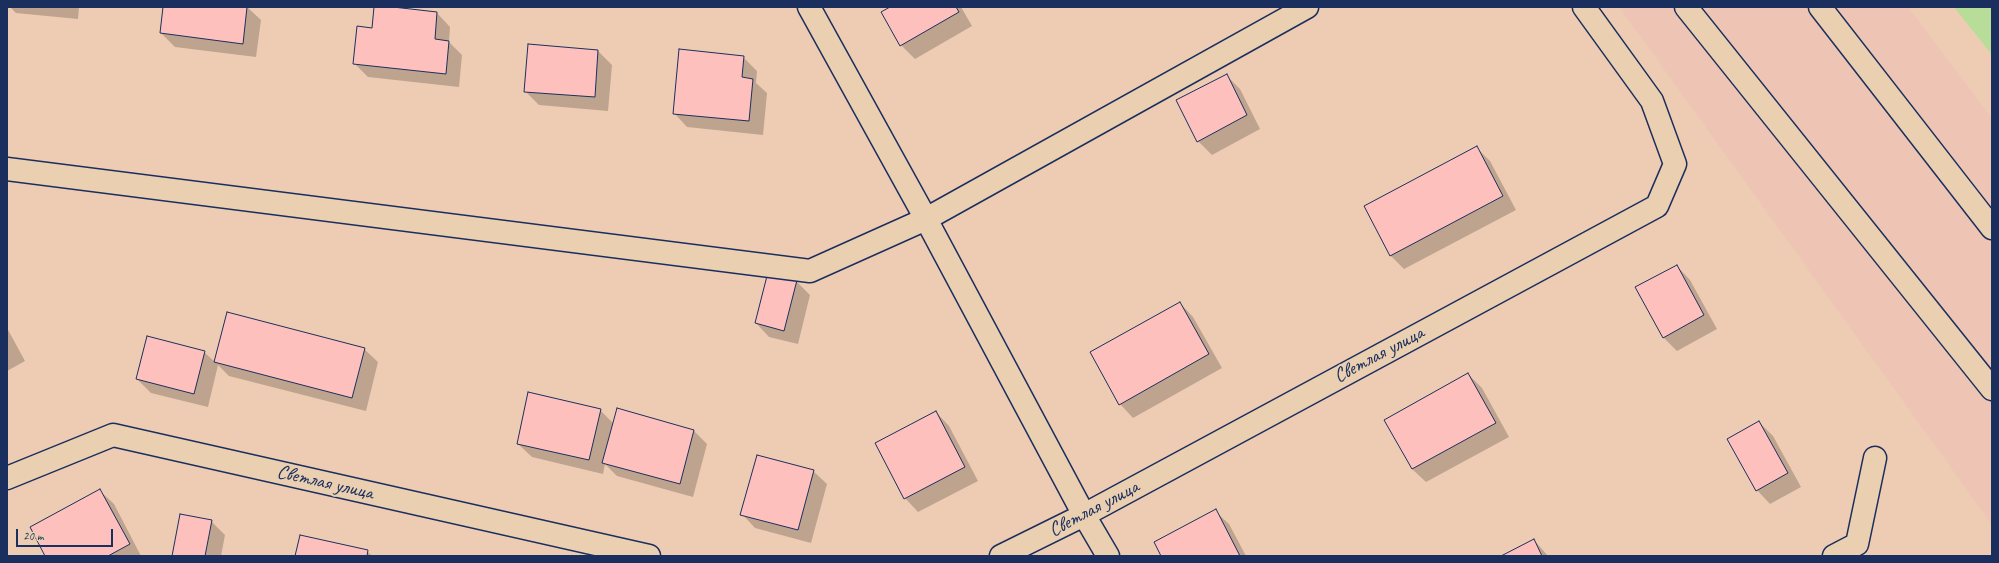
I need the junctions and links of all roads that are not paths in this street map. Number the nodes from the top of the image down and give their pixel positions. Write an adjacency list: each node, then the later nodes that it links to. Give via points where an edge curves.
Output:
1 (809, 7): 8 (street)
2 (1307, 7): 8 (street)
3 (1584, 7): 6 (street, Светлая улица)
4 (1686, 7): 10 (street)
5 (1820, 7): 9 (street)
6 (1602, 16): 13 (street, Светлая улица, via 1652,101 1676,164 1657,206)
7 (7, 169): 8 (street, via 810,271)
8 (926, 219): 13 (street)
9 (1992, 228)
10 (1992, 389)
11 (1875, 458): 17 (street, via 1857,544)
12 (7, 478): 14 (street, Светлая улица, via 113,435)
13 (1084, 515): 15 (street, Светлая улица); 16 (street)
14 (649, 556)
15 (1002, 556)
16 (1108, 556)
17 (1834, 556)

